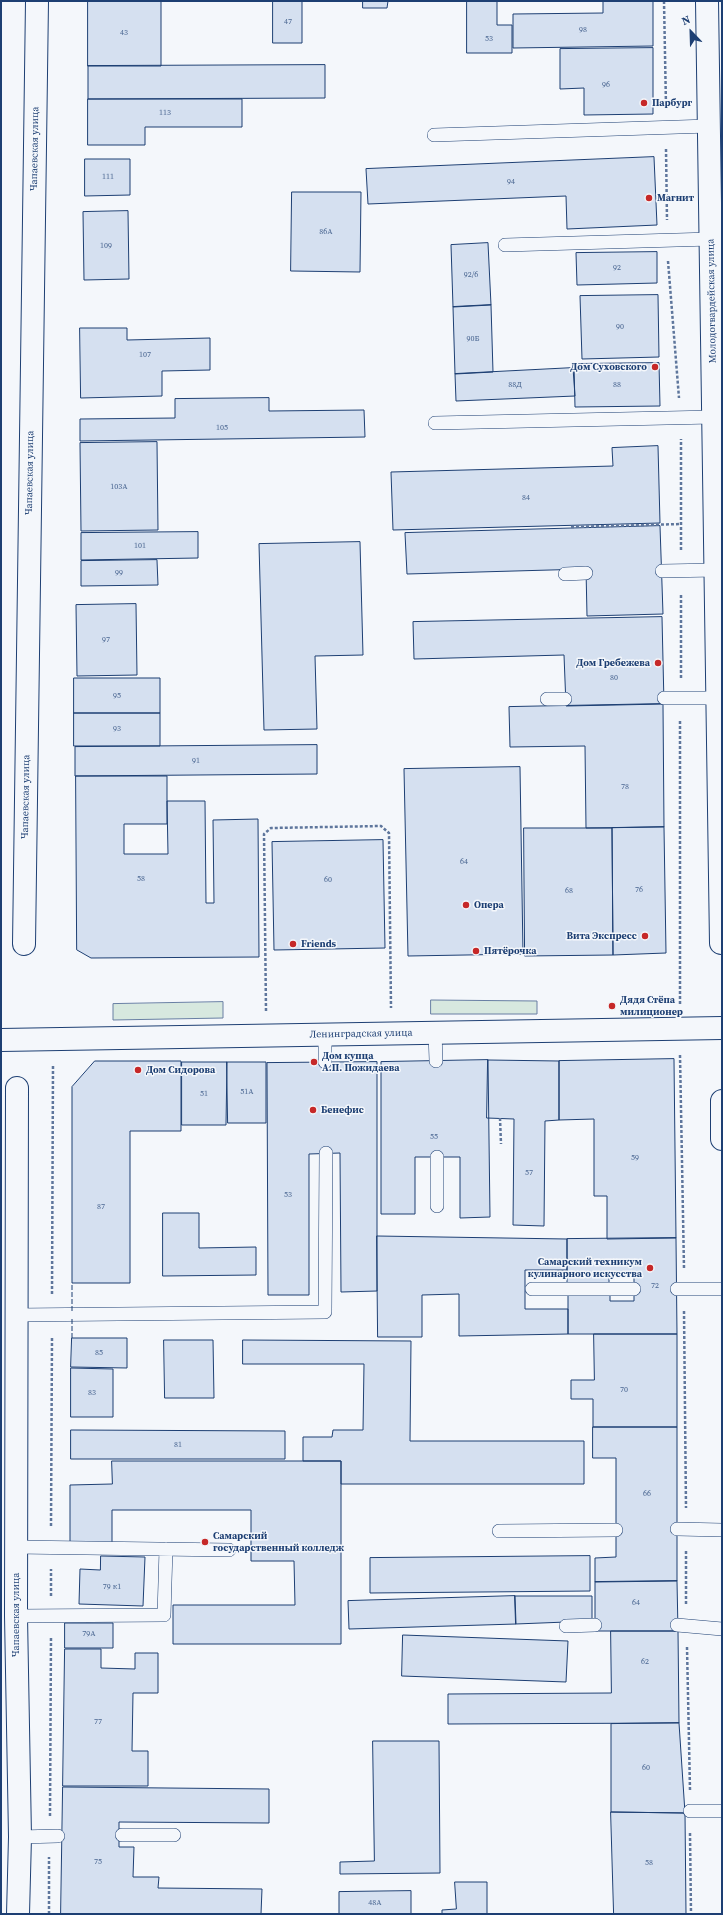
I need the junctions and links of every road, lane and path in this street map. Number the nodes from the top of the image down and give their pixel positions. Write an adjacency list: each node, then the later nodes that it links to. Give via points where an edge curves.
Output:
1 (37, 1): 27 (street, Чапаевская улица)
2 (664, 1): 5 (path)
3 (707, 1): 4 (street, Молодогвардейская улица)
4 (709, 126): 5 (lane); 7 (street, Молодогвардейская улица)
5 (666, 128): 6 (lane); 8 (path)
6 (434, 135)
7 (711, 239): 8 (lane); 10 (street, Молодогвардейская улица)
8 (667, 240): 9 (lane); 11 (path)
9 (505, 245)
10 (714, 417): 11 (lane); 13 (street, Молодогвардейская улица)
11 (681, 419): 12 (lane); 14 (path)
12 (435, 423)
13 (718, 468): 16 (street, Молодогвардейская улица)
14 (681, 524): 15 (path); 18 (path)
15 (571, 527)
16 (716, 570): 18 (lane); 23 (street, Молодогвардейская улица)
17 (662, 571): 18 (lane)
18 (681, 571): 22 (path)
19 (565, 574): 20 (lane)
20 (586, 574)
21 (664, 698): 22 (lane)
22 (680, 698): 23 (lane); 28 (path)
23 (718, 698): 26 (street, Молодогвардейская улица)
24 (548, 699): 25 (lane)
25 (565, 699)
26 (721, 943)
27 (24, 944)
28 (680, 1028): 29 (street, Ленинградская улица); 30 (street, Ленинградская улица); 48 (path)
29 (722, 1028)
30 (436, 1032): 31 (street, Ленинградская улица); 36 (lane)
31 (391, 1033): 32 (street, Ленинградская улица); 33 (path, via 389,833 381,826 271,828 264,834)
32 (324, 1034): 33 (street, Ленинградская улица); 37 (lane)
33 (266, 1035): 34 (street, Ленинградская улица)
34 (53, 1038): 35 (street, Ленинградская улица); 50 (path)
35 (1, 1040)
36 (436, 1061)
37 (325, 1062)
38 (17, 1088): 51 (street, Чапаевская улица)
39 (722, 1101): 41 (street)
40 (500, 1118): 42 (path)
41 (722, 1139)
42 (501, 1144)
43 (326, 1153): 50 (lane, via 325,1312)
44 (437, 1157): 45 (lane)
45 (437, 1206)
46 (532, 1289): 47 (lane)
47 (634, 1289)
48 (680, 1289): 49 (lane); 52 (path)
49 (722, 1289)
50 (52, 1314): 51 (lane); 57 (path)
51 (16, 1315): 56 (street, Чапаевская улица)
52 (682, 1529): 54 (lane); 63 (path)
53 (616, 1530): 55 (lane)
54 (722, 1530)
55 (498, 1531)
56 (16, 1547): 57 (lane); 60 (street, Чапаевская улица)
57 (51, 1548): 58 (lane); 61 (path)
58 (166, 1549): 59 (lane); 61 (lane, via 164,1615)
59 (229, 1550)
60 (16, 1616): 61 (lane); 71 (street, Чапаевская улица)
61 (51, 1616): 70 (path)
62 (595, 1625): 64 (lane)
63 (682, 1625): 65 (lane); 66 (path)
64 (566, 1626)
65 (722, 1629)
66 (690, 1811): 67 (lane); 74 (path)
67 (722, 1811)
68 (122, 1835): 69 (lane)
69 (174, 1835)
70 (54, 1836): 71 (lane); 73 (path)
71 (20, 1837): 72 (street, Чапаевская улица)
72 (18, 1914)
73 (49, 1914)
74 (691, 1914)

